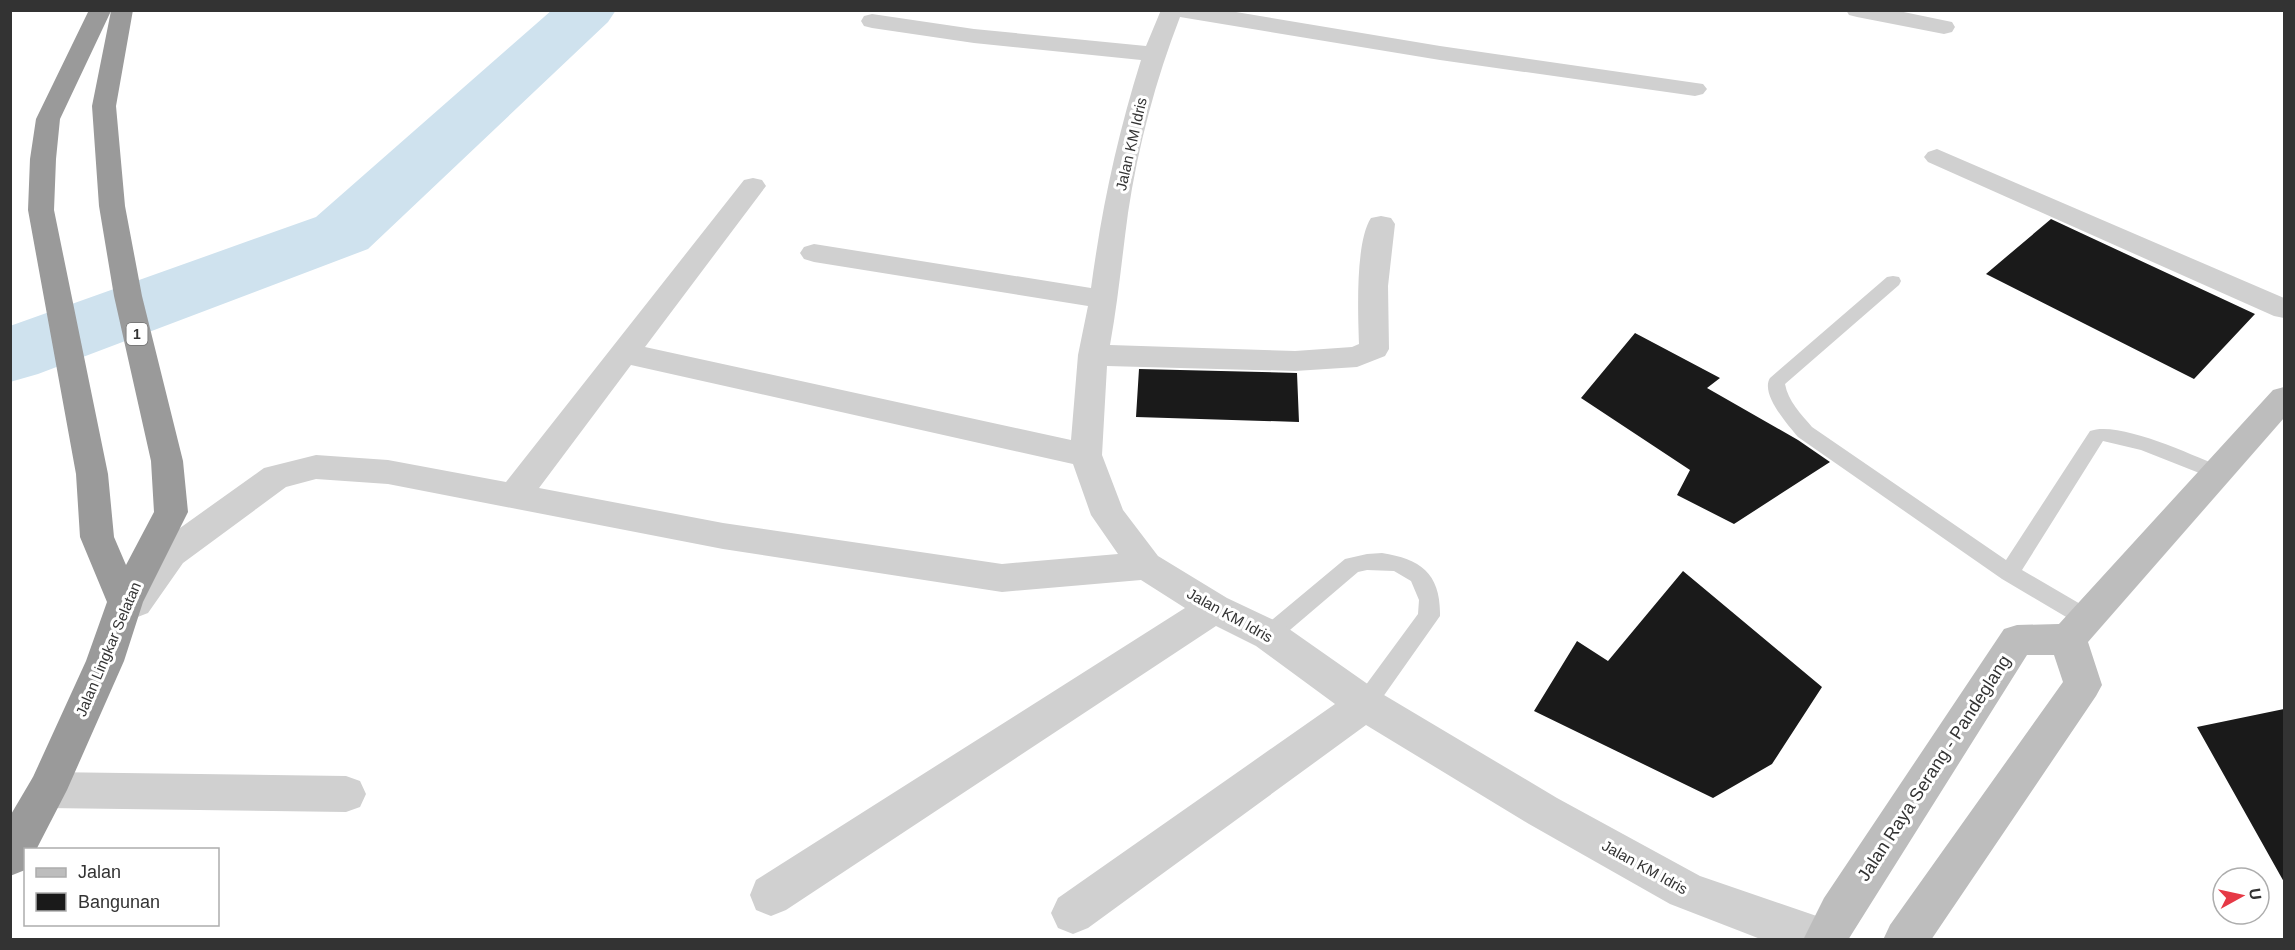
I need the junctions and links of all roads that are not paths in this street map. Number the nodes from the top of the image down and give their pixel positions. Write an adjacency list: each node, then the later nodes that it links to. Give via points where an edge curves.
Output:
1 (100, 10): 26 (highway, via 48,119 41,210 92,474 97,537)
2 (122, 10): 26 (highway, Jalan Lingkar Selatan / 1, via 104,106 112,206 128,296 167,461 171,512)
3 (1172, 10): 8 (street, Jalan KM Idris)
4 (1181, 10): 9 (street, via 1440,53)
5 (1857, 10): 7 (street)
6 (872, 21): 8 (street, via 978,27)
7 (1944, 27)
8 (1154, 54): 15 (street, Jalan KM Idris, via 1115,210)
9 (1695, 89)
10 (1937, 157): 16 (street)
11 (753, 186): 17 (street)
12 (1381, 224): 18 (street, via 1375,250 1374,349 1357,357 1295,361)
13 (814, 253): 15 (street)
14 (1893, 280): 24 (lane, via 1776,382 1776,390 1805,432)
15 (1104, 299): 18 (street, Jalan KM Idris)
16 (2284, 309)
17 (624, 353): 20 (street); 22 (street)
18 (1093, 355): 20 (street, Jalan KM Idris)
19 (2284, 398): 21 (main road)
20 (1086, 455): 23 (street, Jalan KM Idris, via 1108,515)
21 (2217, 473): 24 (lane, via 2145,444 2097,436); 27 (main road)
22 (514, 496): 23 (street, via 723,536 1002,578); 26 (street, via 388,472 316,467 276,477 171,553)
23 (1146, 566): 25 (street, Jalan KM Idris)
24 (2009, 573): 27 (lane)
25 (1214, 608): 28 (street, Jalan KM Idris); 33 (street)
26 (122, 615): 30 (highway, Jalan Lingkar Selatan / 1)
27 (2077, 629): 35 (main road, Jalan Raya Serang - Pandeglang, via 2017,639); 36 (main road, via 2083,685)
28 (1269, 635): 29 (street, Jalan KM Idris); 29 (lane, via 1353,565 1370,559 1388,560 1419,576 1428,588 1429,616)
29 (1365, 704): 34 (street); 35 (street, Jalan KM Idris, via 1543,811 1685,890)
30 (47, 790): 31 (street); 32 (highway, Jalan Lingkar Selatan / 1)
31 (346, 794)
32 (10, 856)
33 (771, 894)
34 (1073, 913)
35 (1825, 939)
36 (1905, 939)

